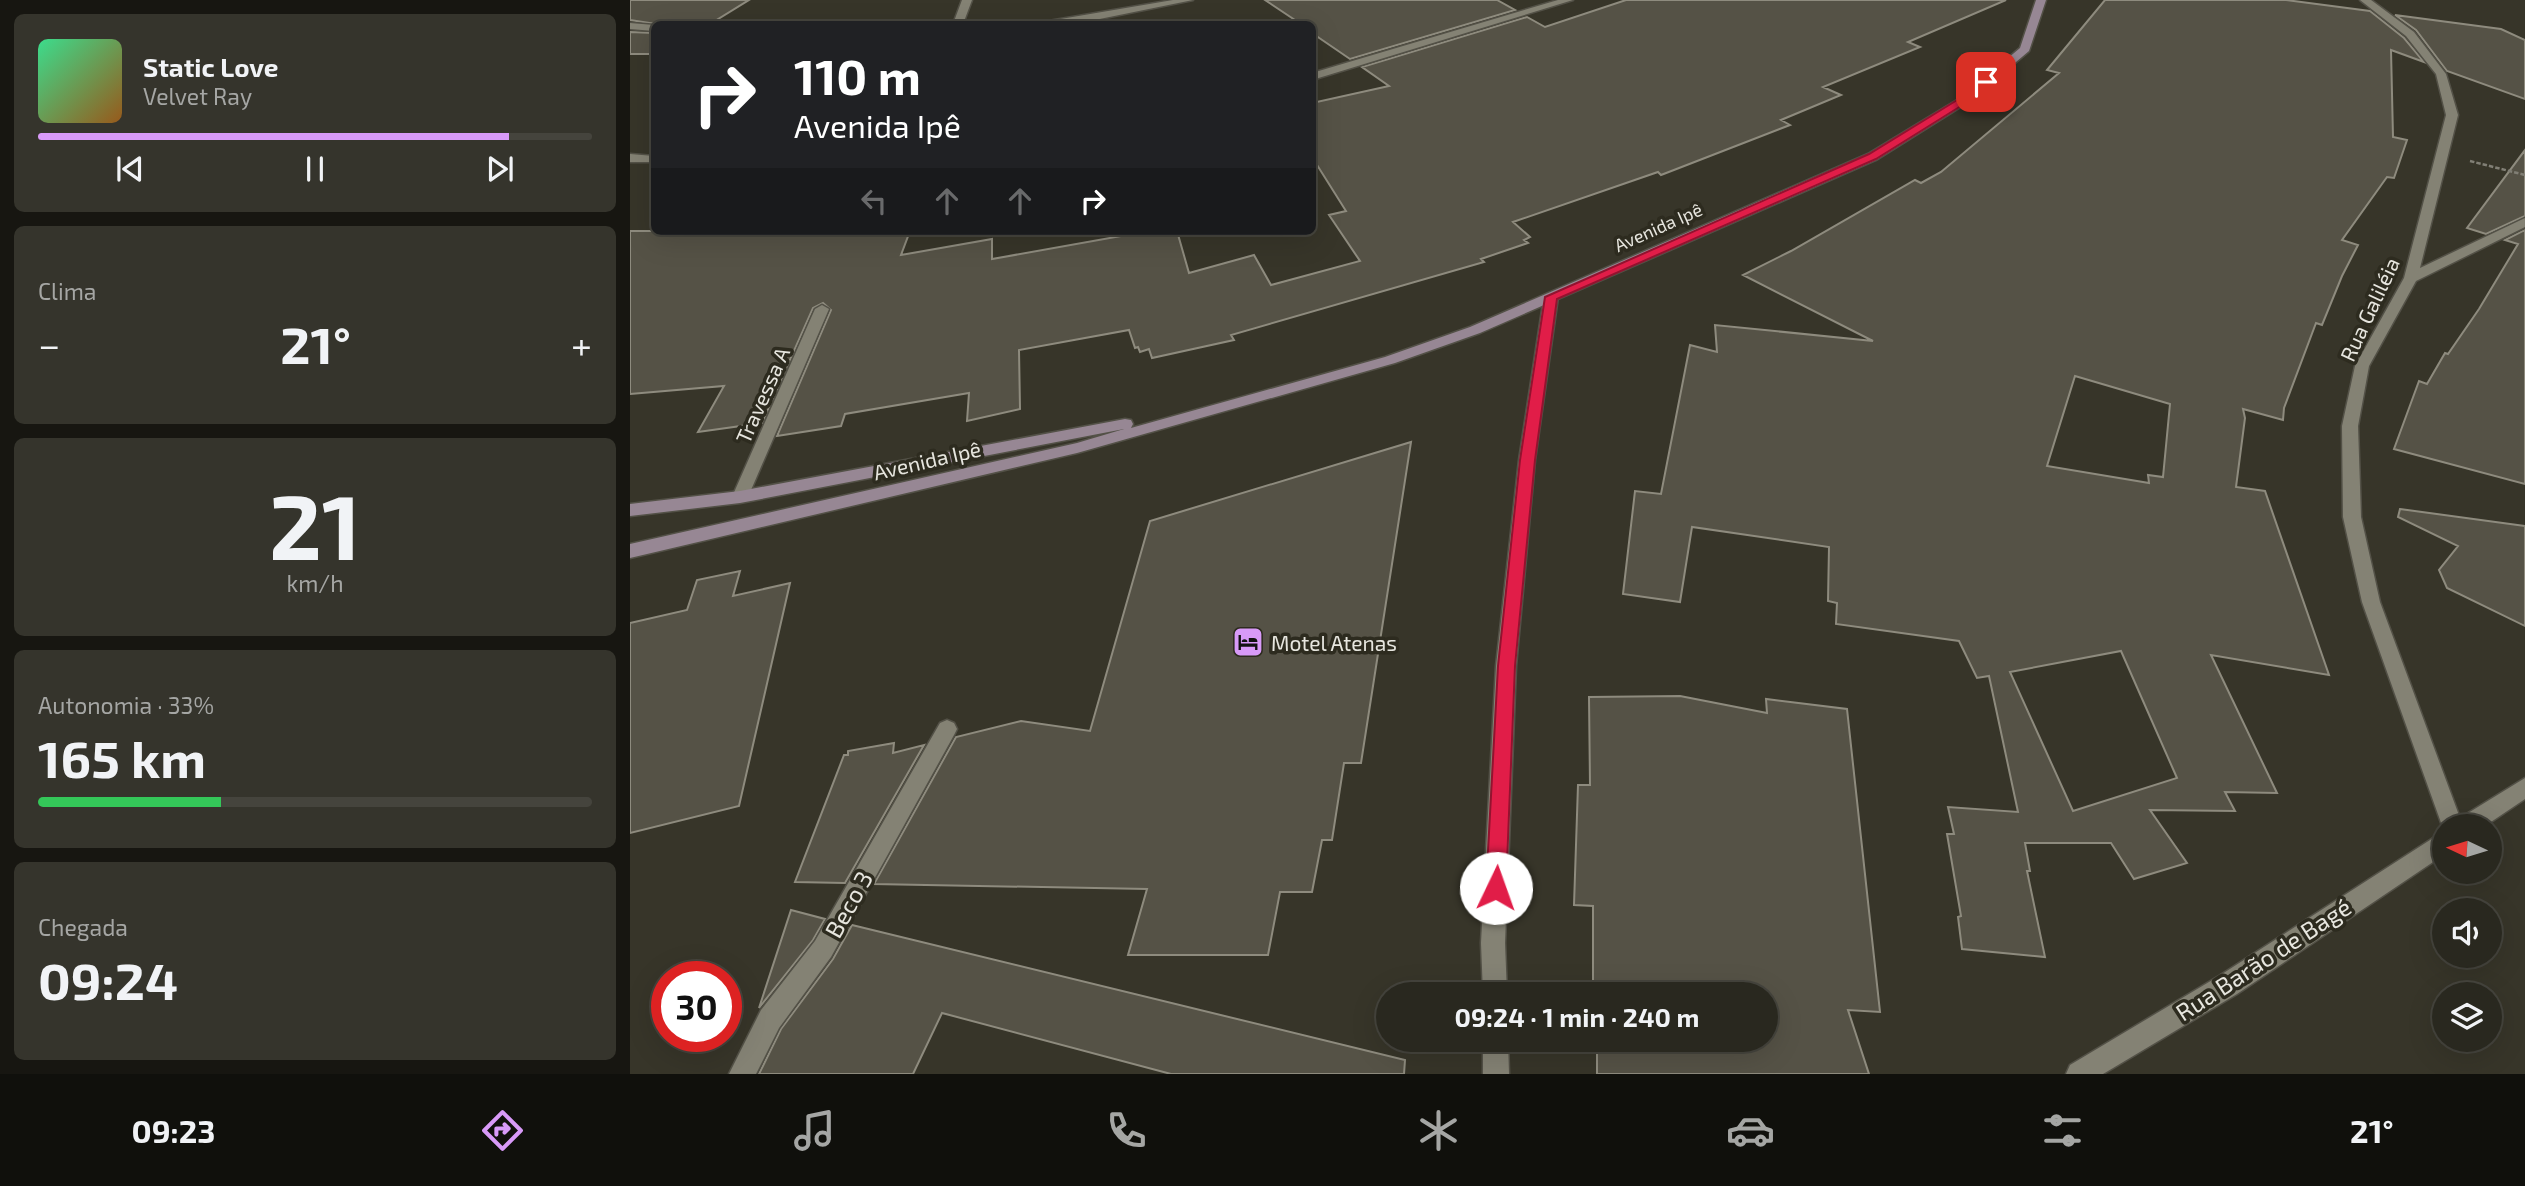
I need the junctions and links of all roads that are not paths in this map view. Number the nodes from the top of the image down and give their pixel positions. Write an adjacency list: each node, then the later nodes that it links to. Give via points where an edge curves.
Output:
1 (967, 0): 6 (street)
2 (1188, 0): 7 (street)
3 (1568, 0): 10 (street)
4 (2041, 0): 15 (main road, Avenida Ipê, via 2025,48 1966,99 1872,157)
5 (2365, 0): 14 (street, Rua Galiléia, via 2410,34 2441,74 2452,116)
6 (959, 21)
7 (1075, 21)
8 (630, 26): 9 (street)
9 (651, 28)
10 (1316, 76)
11 (630, 158): 12 (street)
12 (651, 159)
13 (2525, 222): 14 (street)
14 (2411, 278): 23 (street, Rua Galiléia, via 2362,366 2350,426 2352,517 2371,602)
15 (1551, 297): 17 (main road, Avenida Ipê, via 1475,331 1390,360); 26 (street, via 1527,460 1506,666)
16 (822, 309): 18 (street, Travessa A)
17 (1232, 404): 18 (main road, Avenida Ipê); 20 (main road, Avenida Ipê, via 1077,448)
18 (740, 497): 19 (main road, Avenida Ipê)
19 (630, 510)
20 (630, 551)
21 (947, 729): 28 (street, Beco 3, via 823,949 770,1019)
22 (2525, 787): 24 (street)
23 (2448, 814)
24 (2485, 814)
25 (2432, 850): 30 (street, Rua Barão de Bagé, via 2228,985)
26 (1494, 982)
27 (1496, 1052): 29 (street)
28 (742, 1074)
29 (1496, 1074)
30 (2079, 1074)

